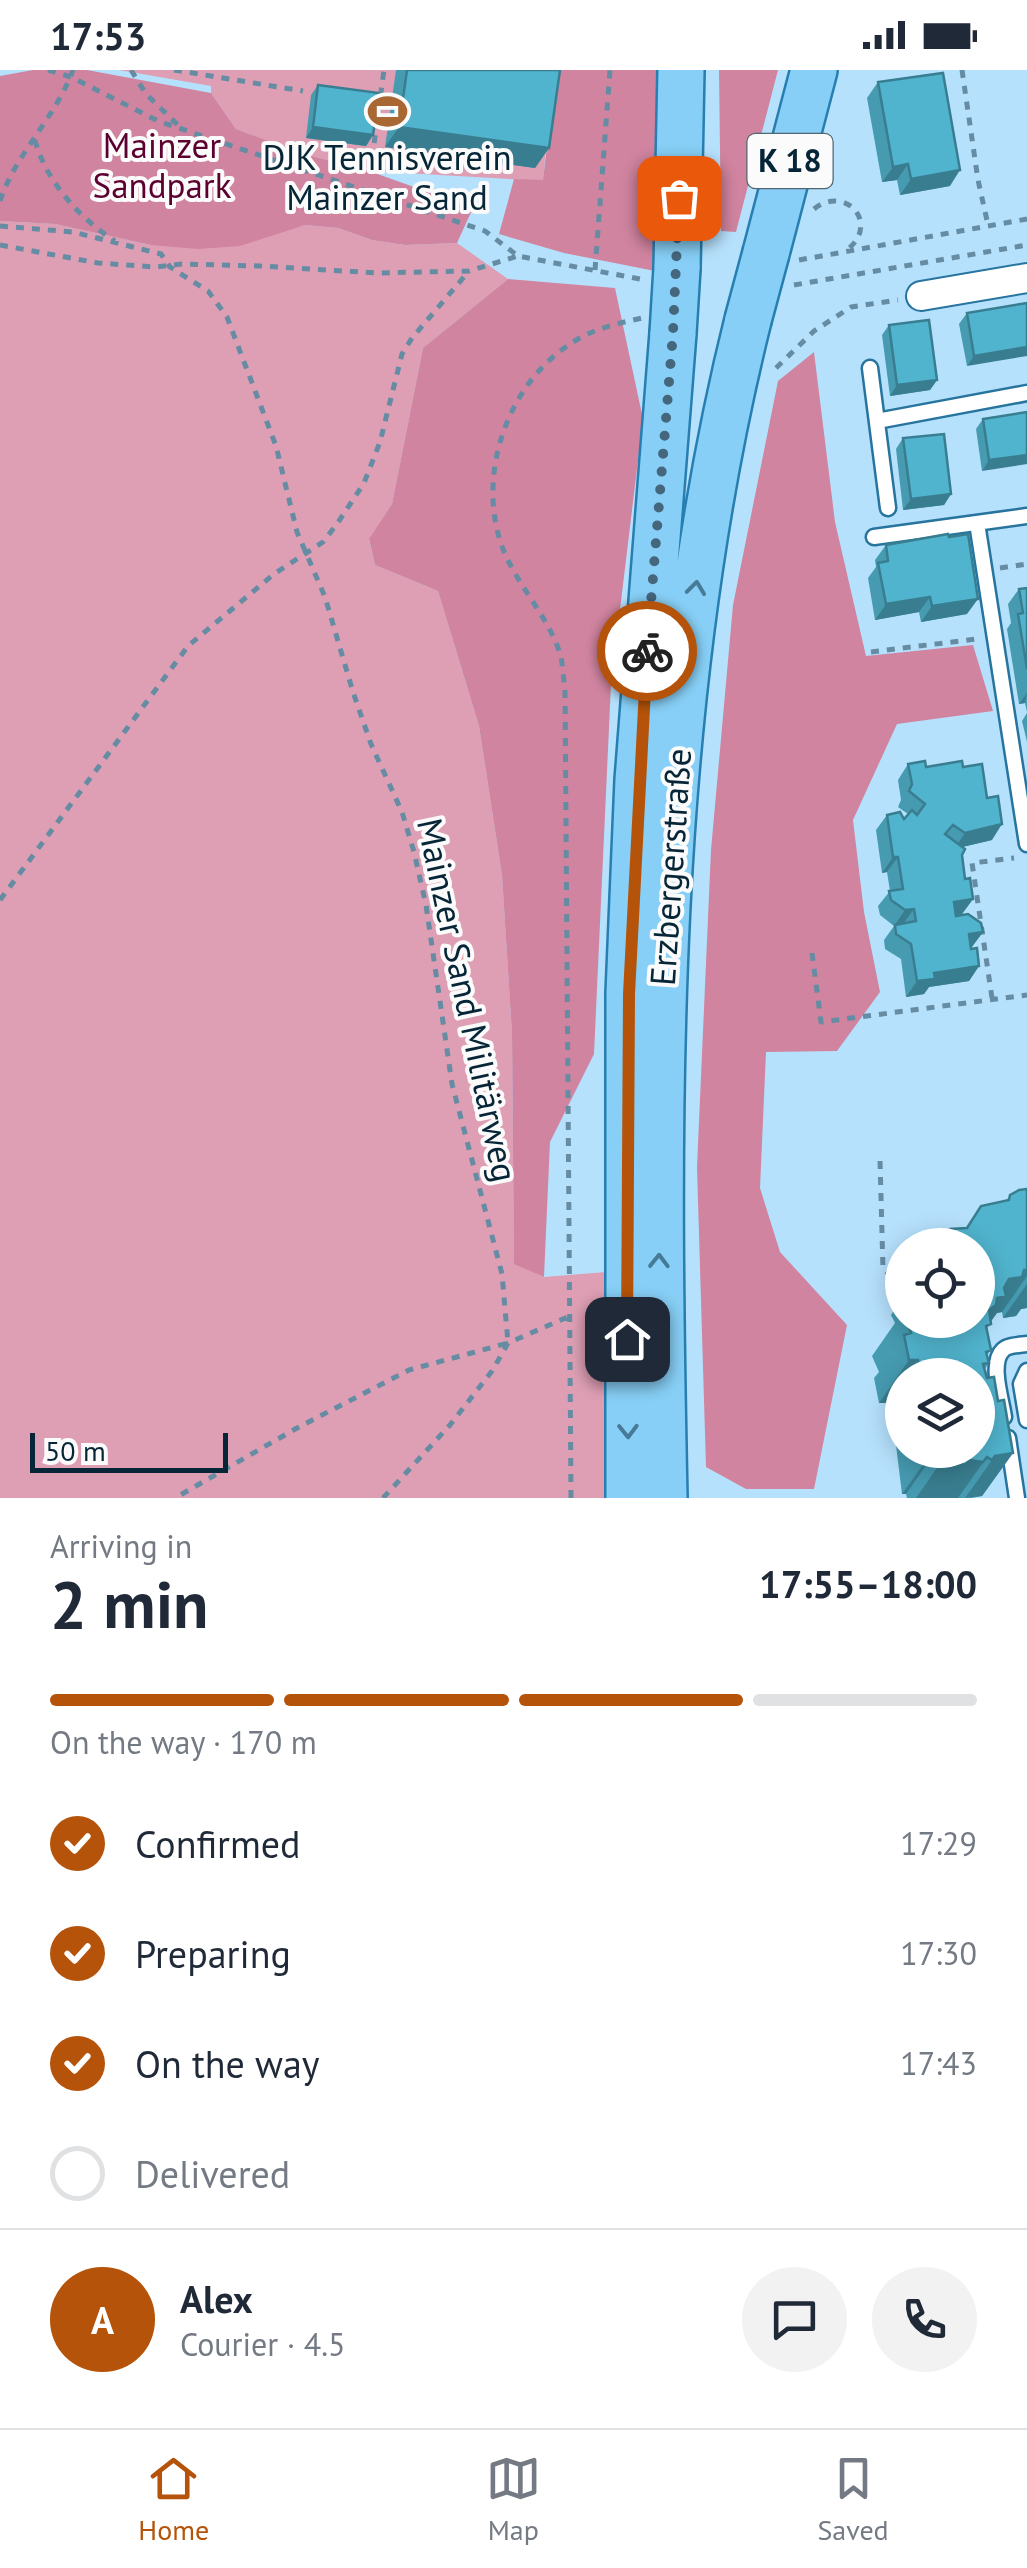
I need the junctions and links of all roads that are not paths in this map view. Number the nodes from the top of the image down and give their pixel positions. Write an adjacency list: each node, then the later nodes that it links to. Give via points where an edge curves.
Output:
1 (681, 70): 16 (main road, Erzbergerstraße, one-way to 16, bridge, via 666,275 673,333 638,780 629,994)
2 (814, 70): 17 (main road, Erzbergerstraße / K 18, one-way to 2, bridge, via 662,999 680,710 718,447 764,335 766,253)
3 (1027, 278): 4 (street)
4 (920, 296)
5 (870, 368): 7 (lane)
6 (1027, 393): 7 (lane)
7 (877, 420): 8 (lane)
8 (888, 508)
9 (1027, 516): 10 (lane)
10 (977, 522): 11 (lane); 12 (lane)
11 (874, 536)
12 (1027, 844)
13 (1027, 1344): 18 (lane, via 1006,1348 997,1363)
14 (1027, 1371): 15 (lane)
15 (1027, 1420)
16 (629, 1498)
17 (664, 1498)
18 (1017, 1498)

